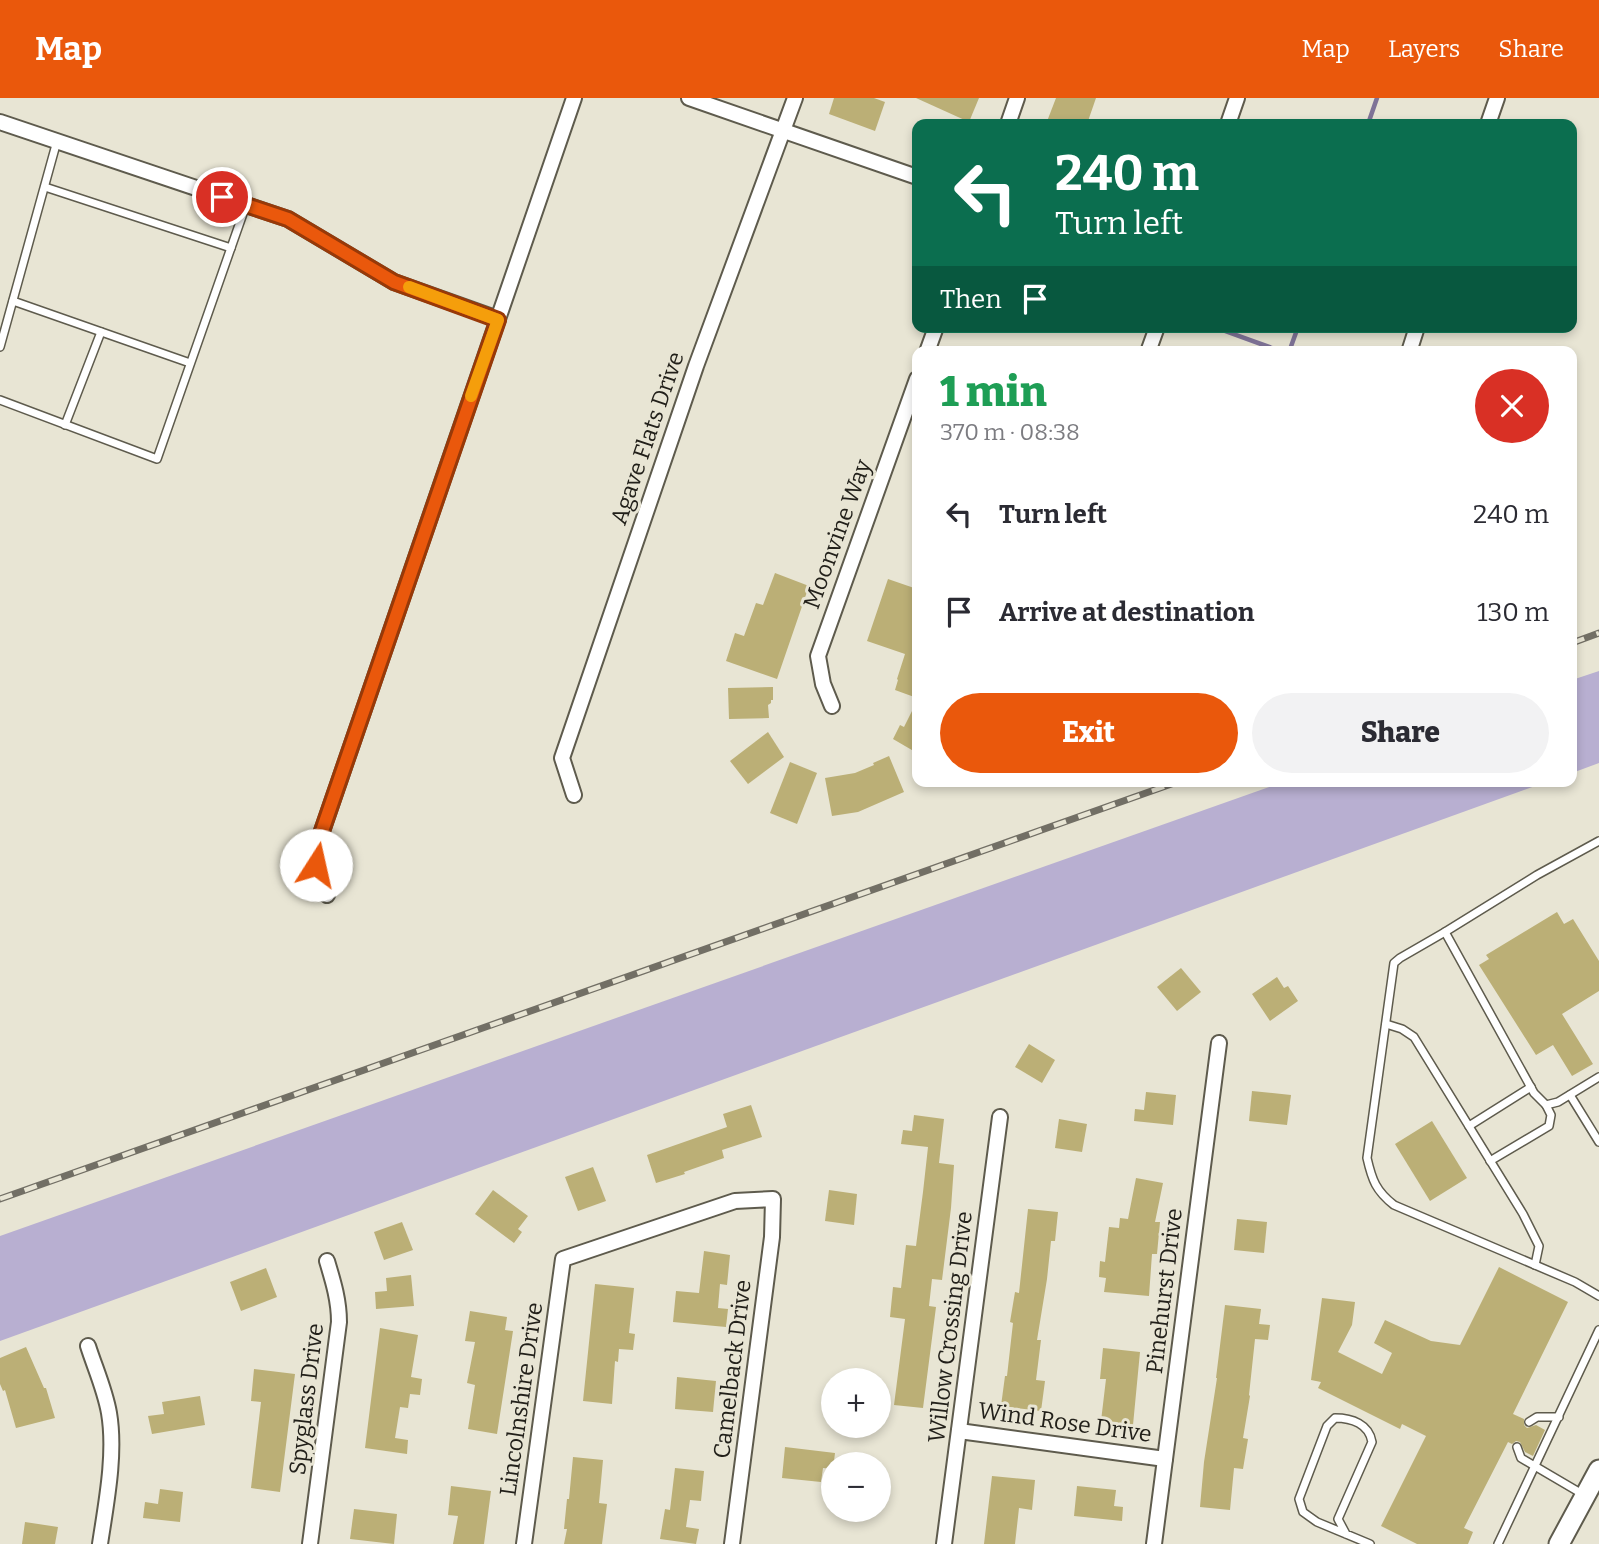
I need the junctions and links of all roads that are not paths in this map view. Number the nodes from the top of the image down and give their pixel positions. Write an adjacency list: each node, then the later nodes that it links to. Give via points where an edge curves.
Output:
1 (574, 98): 18 (street)
2 (689, 98): 11 (street)
3 (795, 98): 11 (street, Agave Flats Drive)
4 (1017, 98): 7 (street)
5 (1237, 98): 8 (street)
6 (1497, 98): 9 (street)
7 (1010, 119)
8 (1230, 119)
9 (1490, 119)
10 (0, 122): 12 (street)
11 (783, 130): 13 (street); 26 (street, Agave Flats Drive, via 696,366 562,758)
12 (57, 141): 14 (lane); 15 (street)
13 (912, 175)
14 (45, 187): 16 (lane); 17 (lane)
15 (246, 205): 16 (lane); 18 (street, via 288,219 394,282)
16 (231, 248): 21 (lane)
17 (13, 301): 19 (lane); 20 (lane)
18 (498, 320): 28 (street, via 321,834 316,865)
19 (101, 332): 21 (lane); 24 (lane)
20 (0, 347)
21 (190, 363): 24 (lane, via 157,459)
22 (912, 393): 25 (street, Moonvine Way, via 818,656)
23 (0, 400): 24 (lane)
24 (65, 425)
25 (831, 706)
26 (574, 795)
27 (1599, 841): 29 (lane)
28 (327, 895)
29 (1445, 932): 30 (lane, via 1394,964); 33 (lane)
30 (1386, 1024): 37 (lane, via 1414,1037); 42 (lane, via 1367,1158 1381,1196)
31 (1219, 1043): 50 (street, Pinehurst Drive)
32 (1599, 1077): 34 (lane)
33 (1531, 1087): 35 (lane); 37 (lane)
34 (1570, 1095): 35 (lane); 38 (lane)
35 (1546, 1105): 39 (lane, via 1551,1115 1549,1126)
36 (1000, 1116): 48 (street, Willow Crossing Drive)
37 (1469, 1126): 39 (lane)
38 (1599, 1142)
39 (1490, 1161): 42 (lane, via 1539,1246)
40 (563, 1259): 57 (street, Lincolnshire Drive); 58 (street, Camelback Drive, via 735,1201 773,1199)
41 (327, 1261): 56 (street, Spyglass Drive, via 339,1322)
42 (1535, 1265): 43 (lane)
43 (1599, 1296)
44 (1599, 1330): 46 (lane)
45 (88, 1346): 55 (street, via 110,1414 109,1483)
46 (1559, 1417): 47 (lane, via 1537,1417); 51 (lane)
47 (1529, 1422)
48 (959, 1431): 50 (street, Wind Rose Drive); 59 (street, Willow Crossing Drive)
49 (1517, 1447): 51 (lane, via 1521,1458)
50 (1165, 1459): 60 (street, Pinehurst Drive)
51 (1536, 1466): 53 (lane); 62 (lane)
52 (1599, 1470): 53 (main road)
53 (1585, 1496): 63 (main road)
54 (1346, 1534): 54 (lane, via 1338,1519 1372,1442 1364,1425 1335,1418 1327,1426 1299,1499 1310,1518); 61 (lane)
55 (100, 1544)
56 (310, 1544)
57 (524, 1544)
58 (732, 1544)
59 (944, 1544)
60 (1154, 1544)
61 (1370, 1544)
62 (1498, 1544)
63 (1559, 1544)

